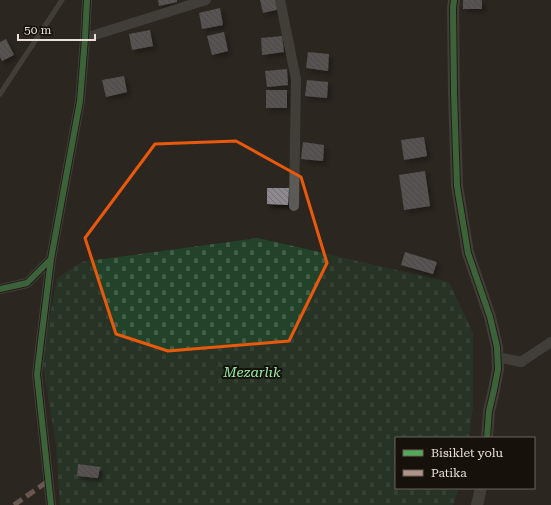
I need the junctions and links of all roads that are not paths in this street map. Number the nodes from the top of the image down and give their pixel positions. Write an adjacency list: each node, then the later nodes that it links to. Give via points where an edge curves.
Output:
1 (62, 0): 7 (lane)
2 (87, 0): 6 (street)
3 (206, 0): 6 (street)
4 (280, 0): 8 (street, via 296,80)
5 (454, 0): 12 (street, via 457,186 468,253 490,317)
6 (85, 38): 9 (street, via 80,102)
7 (0, 94)
8 (294, 206)
9 (51, 260): 10 (street, via 27,283); 15 (street, via 37,374)
10 (0, 289)
11 (551, 342): 12 (street, via 521,362)
12 (498, 357): 13 (street)
13 (487, 437)
14 (481, 489): 16 (street)
15 (51, 505)
16 (477, 505)

